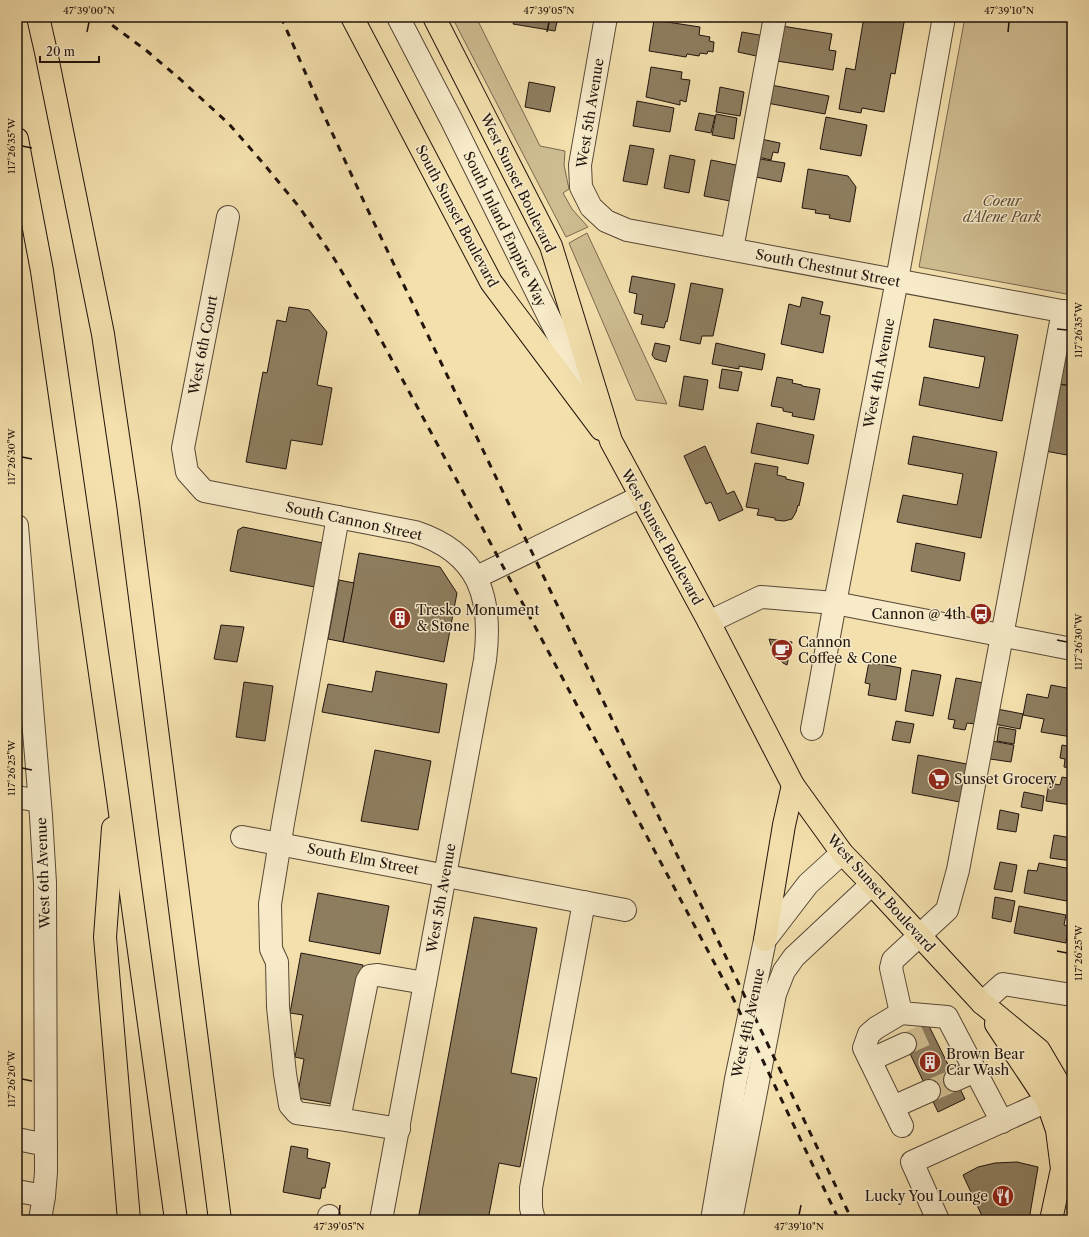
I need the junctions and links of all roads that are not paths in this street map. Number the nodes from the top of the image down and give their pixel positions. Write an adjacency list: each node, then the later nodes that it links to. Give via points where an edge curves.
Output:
1 (38, 17): 56 (main road, via 107,364 128,504)
2 (352, 17): 14 (main road, South Sunset Boulevard, via 491,282)
3 (398, 17): 14 (street, South Inland Empire Way)
4 (434, 17): 14 (main road, West Sunset Boulevard, via 551,246)
5 (606, 17): 9 (street, West 5th Avenue, via 580,165 581,187)
6 (775, 17): 11 (street)
7 (944, 17): 12 (street, West 4th Avenue)
8 (17, 139): 25 (main road, via 42,272)
9 (591, 207): 11 (street, South Chestnut Street, via 606,221 627,230)
10 (228, 217): 15 (street, West 6th Court, via 183,448)
11 (732, 249): 12 (street, South Chestnut Street)
12 (897, 280): 13 (street, South Chestnut Street); 20 (street, West 4th Avenue)
13 (1068, 312): 22 (street)
14 (611, 441): 16 (main road, West Sunset Boulevard)
15 (187, 472): 17 (street, South Cannon Street, via 204,491)
16 (640, 497): 19 (street); 21 (main road, West Sunset Boulevard)
17 (338, 517): 19 (street, South Cannon Street, via 431,537 452,549); 30 (street)
18 (17, 528): 28 (street, West 6th Avenue)
19 (477, 577): 32 (street, West 5th Avenue, via 487,616 487,645)
20 (835, 603): 21 (street, via 761,597); 22 (street); 24 (street, West 4th Avenue)
21 (709, 622): 26 (main road, West Sunset Boulevard)
22 (1002, 635): 23 (street); 36 (street, via 959,862 947,910)
23 (1072, 649)
24 (812, 729)
25 (116, 784): 59 (main road, via 104,937); 60 (main road)
26 (793, 785): 31 (main road, West Sunset Boulevard); 37 (main road)
27 (17, 797): 28 (street)
28 (39, 801): 53 (street, West 6th Avenue, via 45,883)
29 (242, 837): 30 (street, South Elm Street)
30 (280, 844): 32 (street, South Elm Street); 49 (street, via 270,904 271,949 276,962 278,1007 290,1106 297,1113)
31 (842, 853): 33 (main road, West Sunset Boulevard); 37 (street, West 4th Avenue, via 808,884)
32 (445, 875): 34 (street, South Elm Street); 38 (street, West 5th Avenue)
33 (872, 884): 36 (main road, West Sunset Boulevard); 65 (street, West 4th Avenue, via 794,957 779,981 769,1018)
34 (584, 902): 35 (street, South Elm Street); 63 (street, via 531,1188)
35 (625, 910)
36 (919, 935): 40 (main road, West Sunset Boulevard); 41 (street, via 893,960 891,968)
37 (765, 940): 64 (street, West 4th Avenue, via 736,1079)
38 (425, 983): 49 (street, via 378,975 370,976); 51 (street, West 5th Avenue)
39 (1072, 995): 40 (street, via 1003,984)
40 (982, 1003): 47 (main road, West Sunset Boulevard); 48 (main road, West Sunset Boulevard, via 1039,1050 1068,1101)
41 (901, 1013): 43 (street, via 870,1034 864,1048); 44 (street, via 947,1017 941,1028)
42 (905, 1044): 43 (street)
43 (870, 1060): 46 (street, via 897,1117)
44 (975, 1071): 45 (street); 50 (street)
45 (955, 1080)
46 (929, 1092)
47 (1047, 1101): 50 (street); 57 (main road, West Sunset Boulevard, via 1057,1130 1062,1169)
48 (1072, 1115)
49 (339, 1119): 51 (street)
50 (1002, 1122): 66 (street, via 912,1162)
51 (399, 1129): 62 (street, West 5th Avenue)
52 (17, 1139): 53 (street)
53 (46, 1145): 55 (street, West 6th Avenue)
54 (17, 1191): 55 (street)
55 (44, 1196): 58 (street, West 6th Avenue)
56 (219, 1210): 61 (main road)
57 (1052, 1215)
58 (40, 1220)
59 (129, 1220)
60 (176, 1220)
61 (228, 1220)
62 (381, 1220)
63 (534, 1220)
64 (712, 1220)
65 (731, 1220)
66 (938, 1220)

